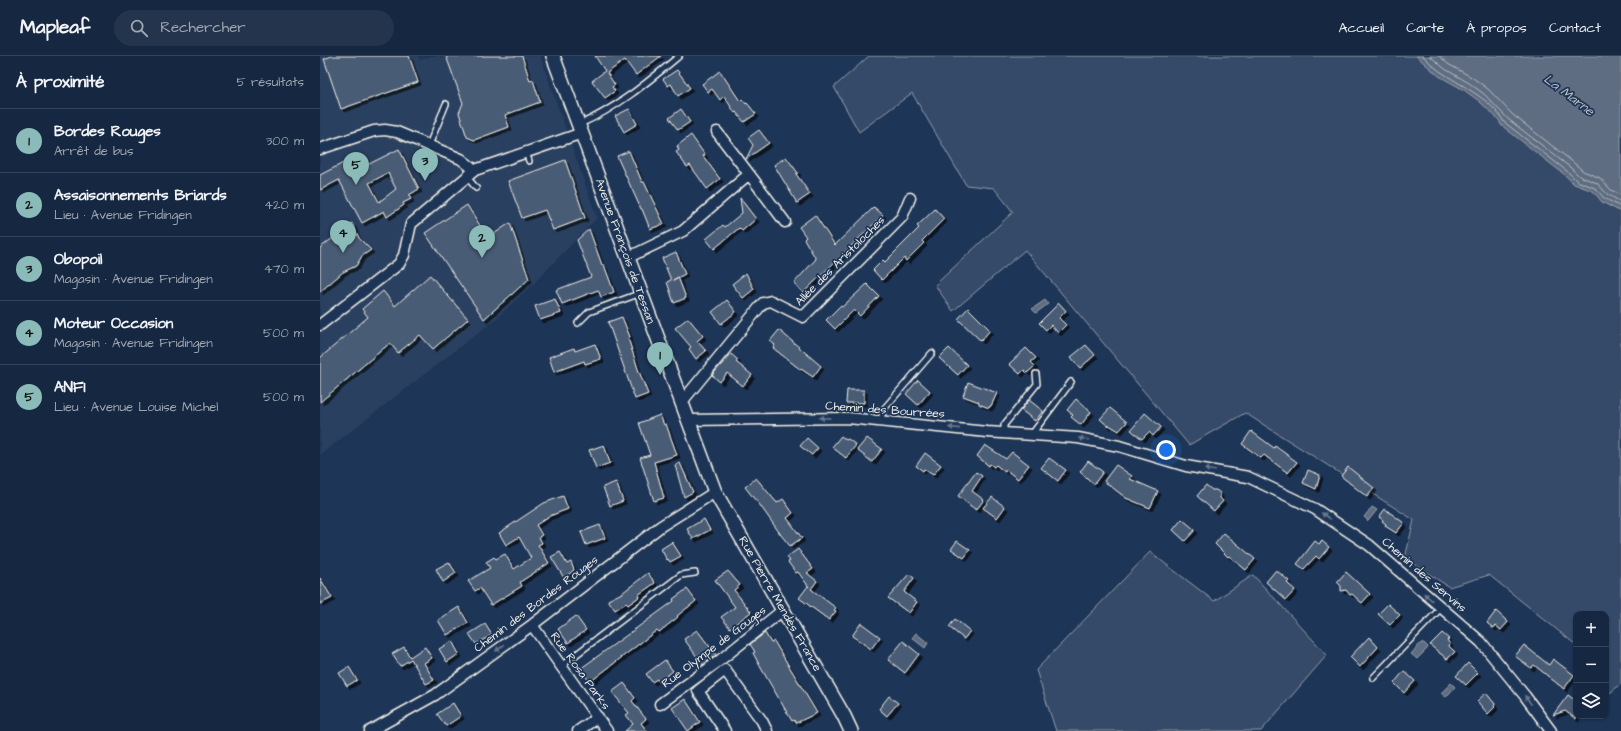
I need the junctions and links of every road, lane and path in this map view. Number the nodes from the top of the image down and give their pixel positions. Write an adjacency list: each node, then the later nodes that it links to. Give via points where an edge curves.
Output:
1 (553, 56): 4 (street, Avenue François de Tessan)
2 (679, 56): 4 (lane, via 648,82)
3 (446, 104): 6 (lane)
4 (580, 129): 8 (street, via 528,156); 14 (street, Avenue François de Tessan)
5 (717, 132): 9 (street)
6 (429, 145): 7 (street, via 385,130 374,131); 8 (street, via 461,159)
7 (320, 149)
8 (475, 170): 10 (street)
9 (749, 174): 13 (street); 14 (street, via 683,231)
10 (467, 177): 11 (lane); 17 (street, via 412,224 399,264 349,299)
11 (476, 188)
12 (910, 198): 21 (street, Allée des Aristoloches, via 902,217 803,317 771,301 763,303)
13 (785, 222)
14 (627, 258): 15 (street, Avenue François de Tessan)
15 (642, 293): 16 (lane, via 589,312); 21 (street, Avenue François de Tessan)
16 (578, 323)
17 (320, 325)
18 (932, 353): 23 (lane, via 883,410)
19 (1036, 374): 24 (lane, via 1037,384 1004,425)
20 (1071, 382): 25 (lane)
21 (681, 403): 22 (street, Avenue François de Tessan)
22 (687, 420): 23 (street, Chemin des Bourrées, one-way to 22, via 848,418); 27 (street, Avenue François de Tessan)
23 (881, 421): 24 (street, Chemin des Bourrées, one-way to 23)
24 (1004, 433): 25 (street, Chemin des Bourrées)
25 (1032, 434): 26 (street, Chemin des Bourrées, one-way to 25, via 1186,466 1119,446 1078,438)
26 (1248, 477): 29 (street, Chemin des Servins, one-way to 26, via 1363,541 1316,509)
27 (715, 492): 30 (street, Rue Pierre Mendès France); 31 (street, Chemin des Bordes Rouges, via 661,526)
28 (695, 573): 32 (lane, via 681,575)
29 (1441, 608): 33 (lane); 44 (street, Chemin des Servins, one-way to 29, via 1481,642)
30 (783, 610): 34 (street, Rue Olympe de Gouges, via 720,661); 35 (street, Rue Pierre Mendès France)
31 (532, 625): 32 (street, Rue Rosa Parks); 37 (street, Chemin des Bordes Rouges, one-way to 37, via 435,695)
32 (561, 666): 36 (street, Rue Rosa Parks)
33 (1372, 678)
34 (660, 704)
35 (844, 716): 42 (street, Rue Pierre Mendès France); 43 (street, Rue Pierre Mendès France)
36 (598, 717): 38 (street); 39 (street, Rue Rosa Parks)
37 (370, 731)
38 (578, 731)
39 (608, 731)
40 (725, 731): 41 (street, Rue Olympe de Gouges, via 698,690 725,670 762,721)
41 (766, 731)
42 (847, 731)
43 (851, 731)
44 (1551, 731)

